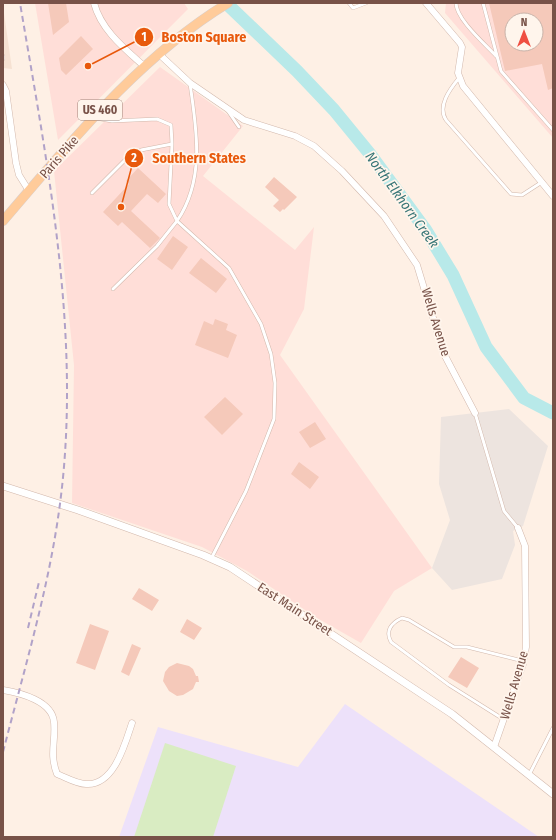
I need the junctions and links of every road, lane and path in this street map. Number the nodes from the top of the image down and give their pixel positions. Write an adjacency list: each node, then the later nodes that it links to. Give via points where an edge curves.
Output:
1 (94, 3): 10 (street, via 96,12 107,29)
2 (228, 3): 8 (main road, Paris Pike / US 460, via 211,12)
3 (349, 3): 4 (lane, via 353,8)
4 (366, 3)
5 (426, 3): 11 (street, via 462,47)
6 (456, 3): 9 (lane, via 457,11 472,31)
7 (483, 3): 9 (lane)
8 (159, 54): 10 (main road, Paris Pike / US 460); 12 (street, Wells Avenue)
9 (497, 56): 17 (lane, via 501,71)
10 (145, 67): 15 (main road, Paris Pike / US 460)
11 (459, 78): 19 (street); 19 (lane, via 443,104 442,112 446,120 511,194 522,195)
12 (190, 83): 14 (street, Wells Avenue); 24 (lane, via 198,143 197,164 189,201)
13 (3, 85): 20 (street, via 19,175)
14 (226, 108): 16 (lane); 26 (street, Wells Avenue, via 244,120 295,136 314,146 384,216 418,265 444,354)
15 (93, 118): 18 (lane, via 112,121 157,118 171,126); 20 (main road, Paris Pike / US 460)
16 (239, 127)
17 (553, 130)
18 (172, 144): 21 (lane, via 141,150 128,157); 24 (lane, via 169,204)
19 (542, 182): 22 (street)
20 (29, 191): 23 (main road, Paris Pike / US 460)
21 (92, 193)
22 (553, 196)
23 (3, 221)
24 (177, 221): 25 (lane, via 157,246); 29 (lane, via 229,268 261,324 271,354 275,384 274,419 246,491)
25 (113, 289)
26 (475, 413): 28 (lane, Wells Avenue, via 504,511)
27 (3, 486): 29 (street, East Main Street, via 78,510)
28 (518, 528): 30 (street, Wells Avenue, via 525,546 526,622)
29 (211, 559): 35 (street, East Main Street, via 230,567 339,638 452,714)
30 (523, 661): 32 (street, Wells Avenue); 32 (lane, via 467,647 454,647 402,618 391,624 388,631 391,642 449,685)
31 (3, 690): 33 (street, via 18,692 42,704 52,714 52,761 57,774 86,784 98,782 112,771)
32 (504, 720): 35 (street, Wells Avenue)
33 (132, 723)
34 (553, 728): 36 (lane)
35 (494, 747): 36 (street, East Main Street)
36 (529, 775): 37 (street, East Main Street)
37 (553, 794)

